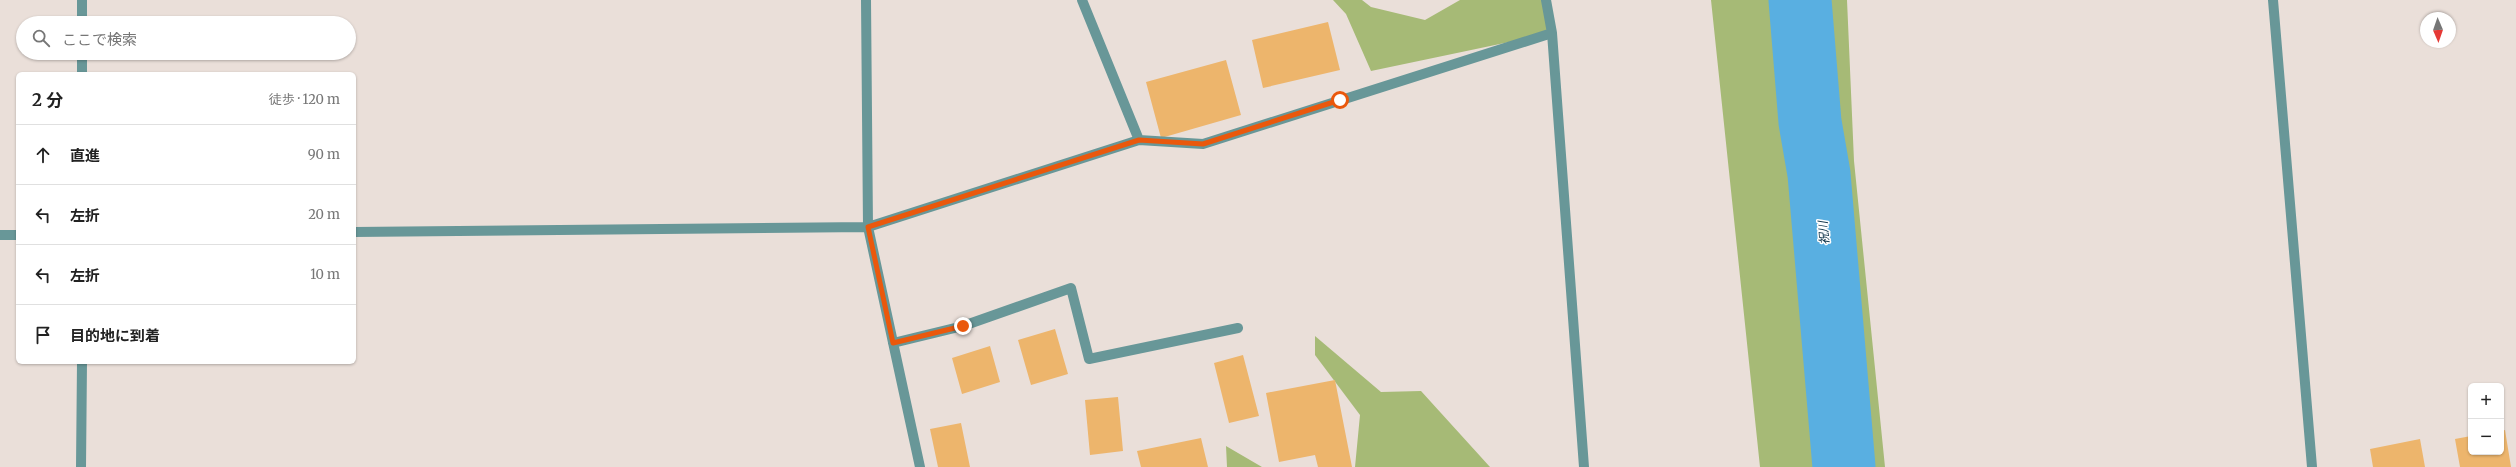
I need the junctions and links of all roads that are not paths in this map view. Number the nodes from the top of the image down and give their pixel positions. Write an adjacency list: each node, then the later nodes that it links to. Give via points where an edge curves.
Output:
1 (82, 0): 6 (street)
2 (866, 0): 11 (street)
3 (1082, 0): 10 (street)
4 (1546, 0): 7 (street)
5 (2273, 0): 21 (street)
6 (82, 16)
7 (1552, 33): 10 (street, via 1203,144); 20 (street)
8 (82, 60): 9 (street)
9 (82, 72)
10 (1139, 140): 11 (street)
11 (868, 227): 12 (street); 16 (street)
12 (356, 232)
13 (0, 235): 14 (street)
14 (16, 235)
15 (1238, 328): 16 (street, via 1089,359 1071,288 963,326)
16 (893, 343): 19 (street)
17 (82, 364): 18 (street)
18 (81, 467)
19 (920, 467)
20 (1584, 467)
21 (2312, 467)

